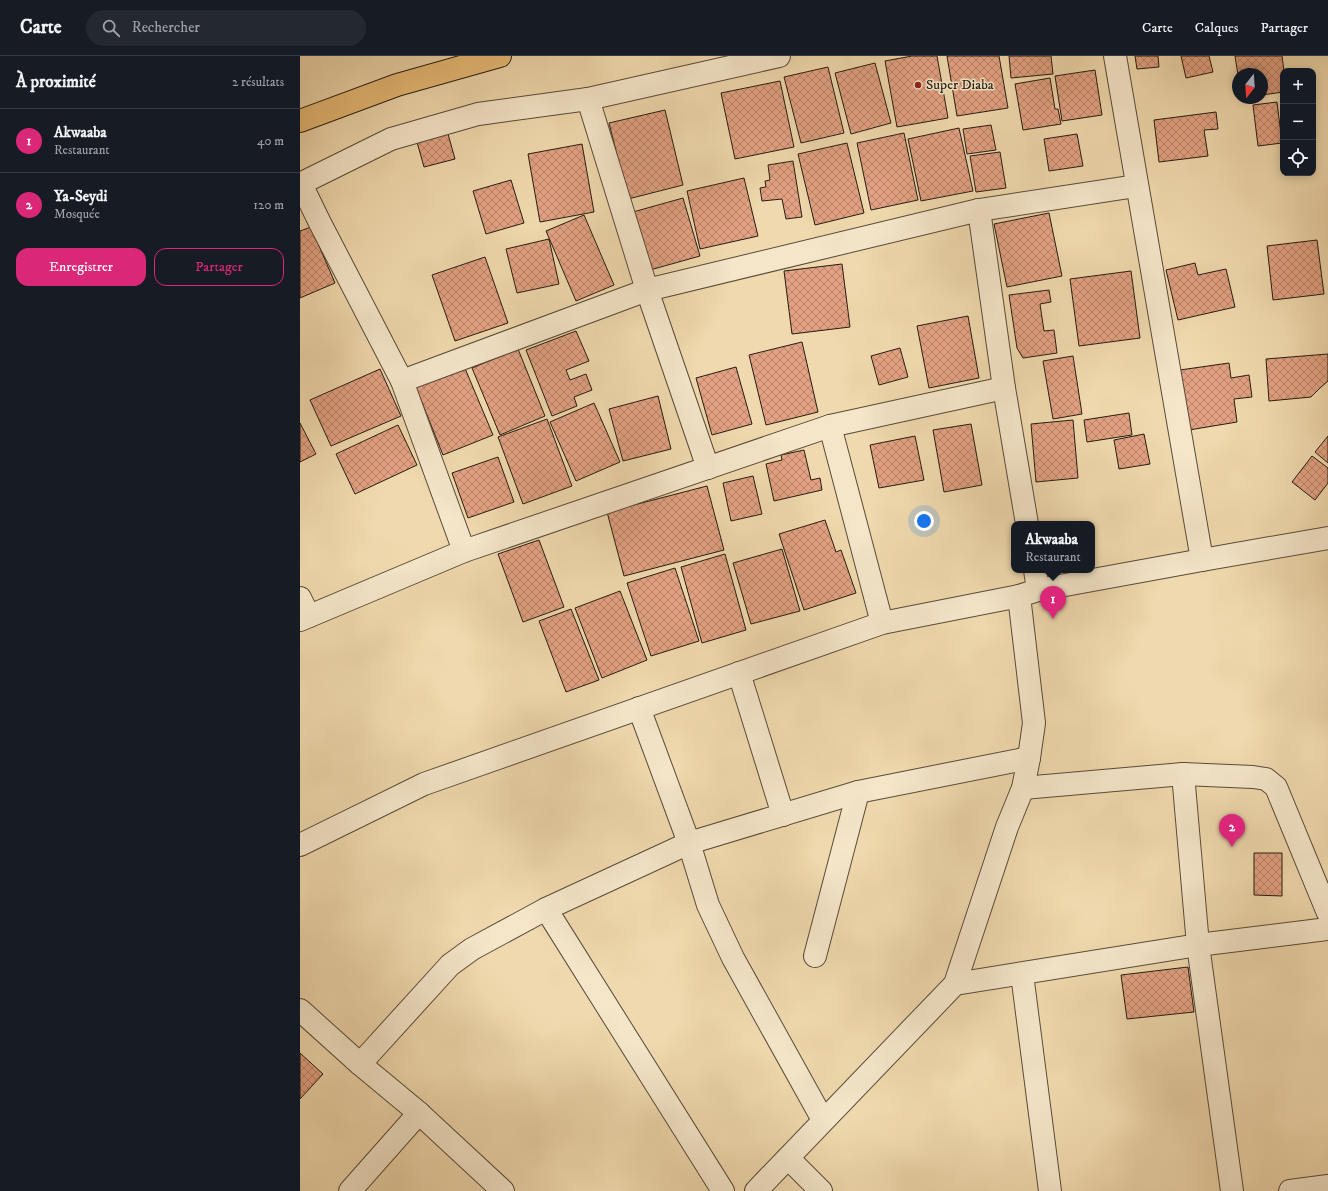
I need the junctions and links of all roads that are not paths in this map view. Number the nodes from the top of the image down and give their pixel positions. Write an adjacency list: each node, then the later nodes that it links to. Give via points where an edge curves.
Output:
1 (500, 56): 5 (main road, via 397,85)
2 (779, 56): 4 (street)
3 (1114, 56): 7 (street)
4 (588, 99): 6 (street, via 478,114 391,139); 9 (street)
5 (300, 121)
6 (300, 184): 10 (street)
7 (1136, 186): 8 (street); 17 (street)
8 (979, 210): 9 (street); 11 (street)
9 (646, 290): 10 (street); 13 (street)
10 (402, 381): 16 (street)
11 (1004, 388): 12 (street); 14 (street)
12 (830, 426): 13 (street); 20 (street)
13 (708, 468): 16 (street)
14 (1026, 521)
15 (1328, 538): 17 (street)
16 (464, 551): 19 (street)
17 (1202, 560): 18 (street)
18 (1031, 586): 20 (street); 23 (street, via 1034,723)
19 (303, 611)
20 (882, 623): 21 (street)
21 (739, 673): 22 (street); 27 (street)
22 (639, 708): 28 (street); 29 (street, via 424,784)
23 (1029, 758): 25 (street); 26 (street)
24 (1184, 774): 25 (street); 31 (street, via 1252,777 1266,780 1276,787); 33 (street)
25 (1023, 788): 36 (street, via 1007,827)
26 (858, 792): 27 (street); 34 (street)
27 (783, 815): 28 (street)
28 (689, 843): 30 (street); 40 (street, via 708,905 733,958)
29 (300, 845)
30 (546, 909): 38 (street, via 472,949 450,966); 45 (street)
31 (1328, 913)
32 (1328, 929): 33 (street)
33 (1198, 945): 35 (street); 49 (street)
34 (815, 956)
35 (1022, 974): 36 (street); 48 (street)
36 (955, 984): 40 (street)
37 (300, 1010): 38 (street)
38 (360, 1064): 39 (street)
39 (419, 1113): 43 (street); 44 (street)
40 (823, 1120): 41 (street)
41 (788, 1158): 46 (street); 47 (street)
42 (1328, 1186): 50 (street)
43 (350, 1191)
44 (503, 1191)
45 (723, 1191)
46 (756, 1191)
47 (821, 1191)
48 (1050, 1191)
49 (1232, 1191)
50 (1290, 1191)

